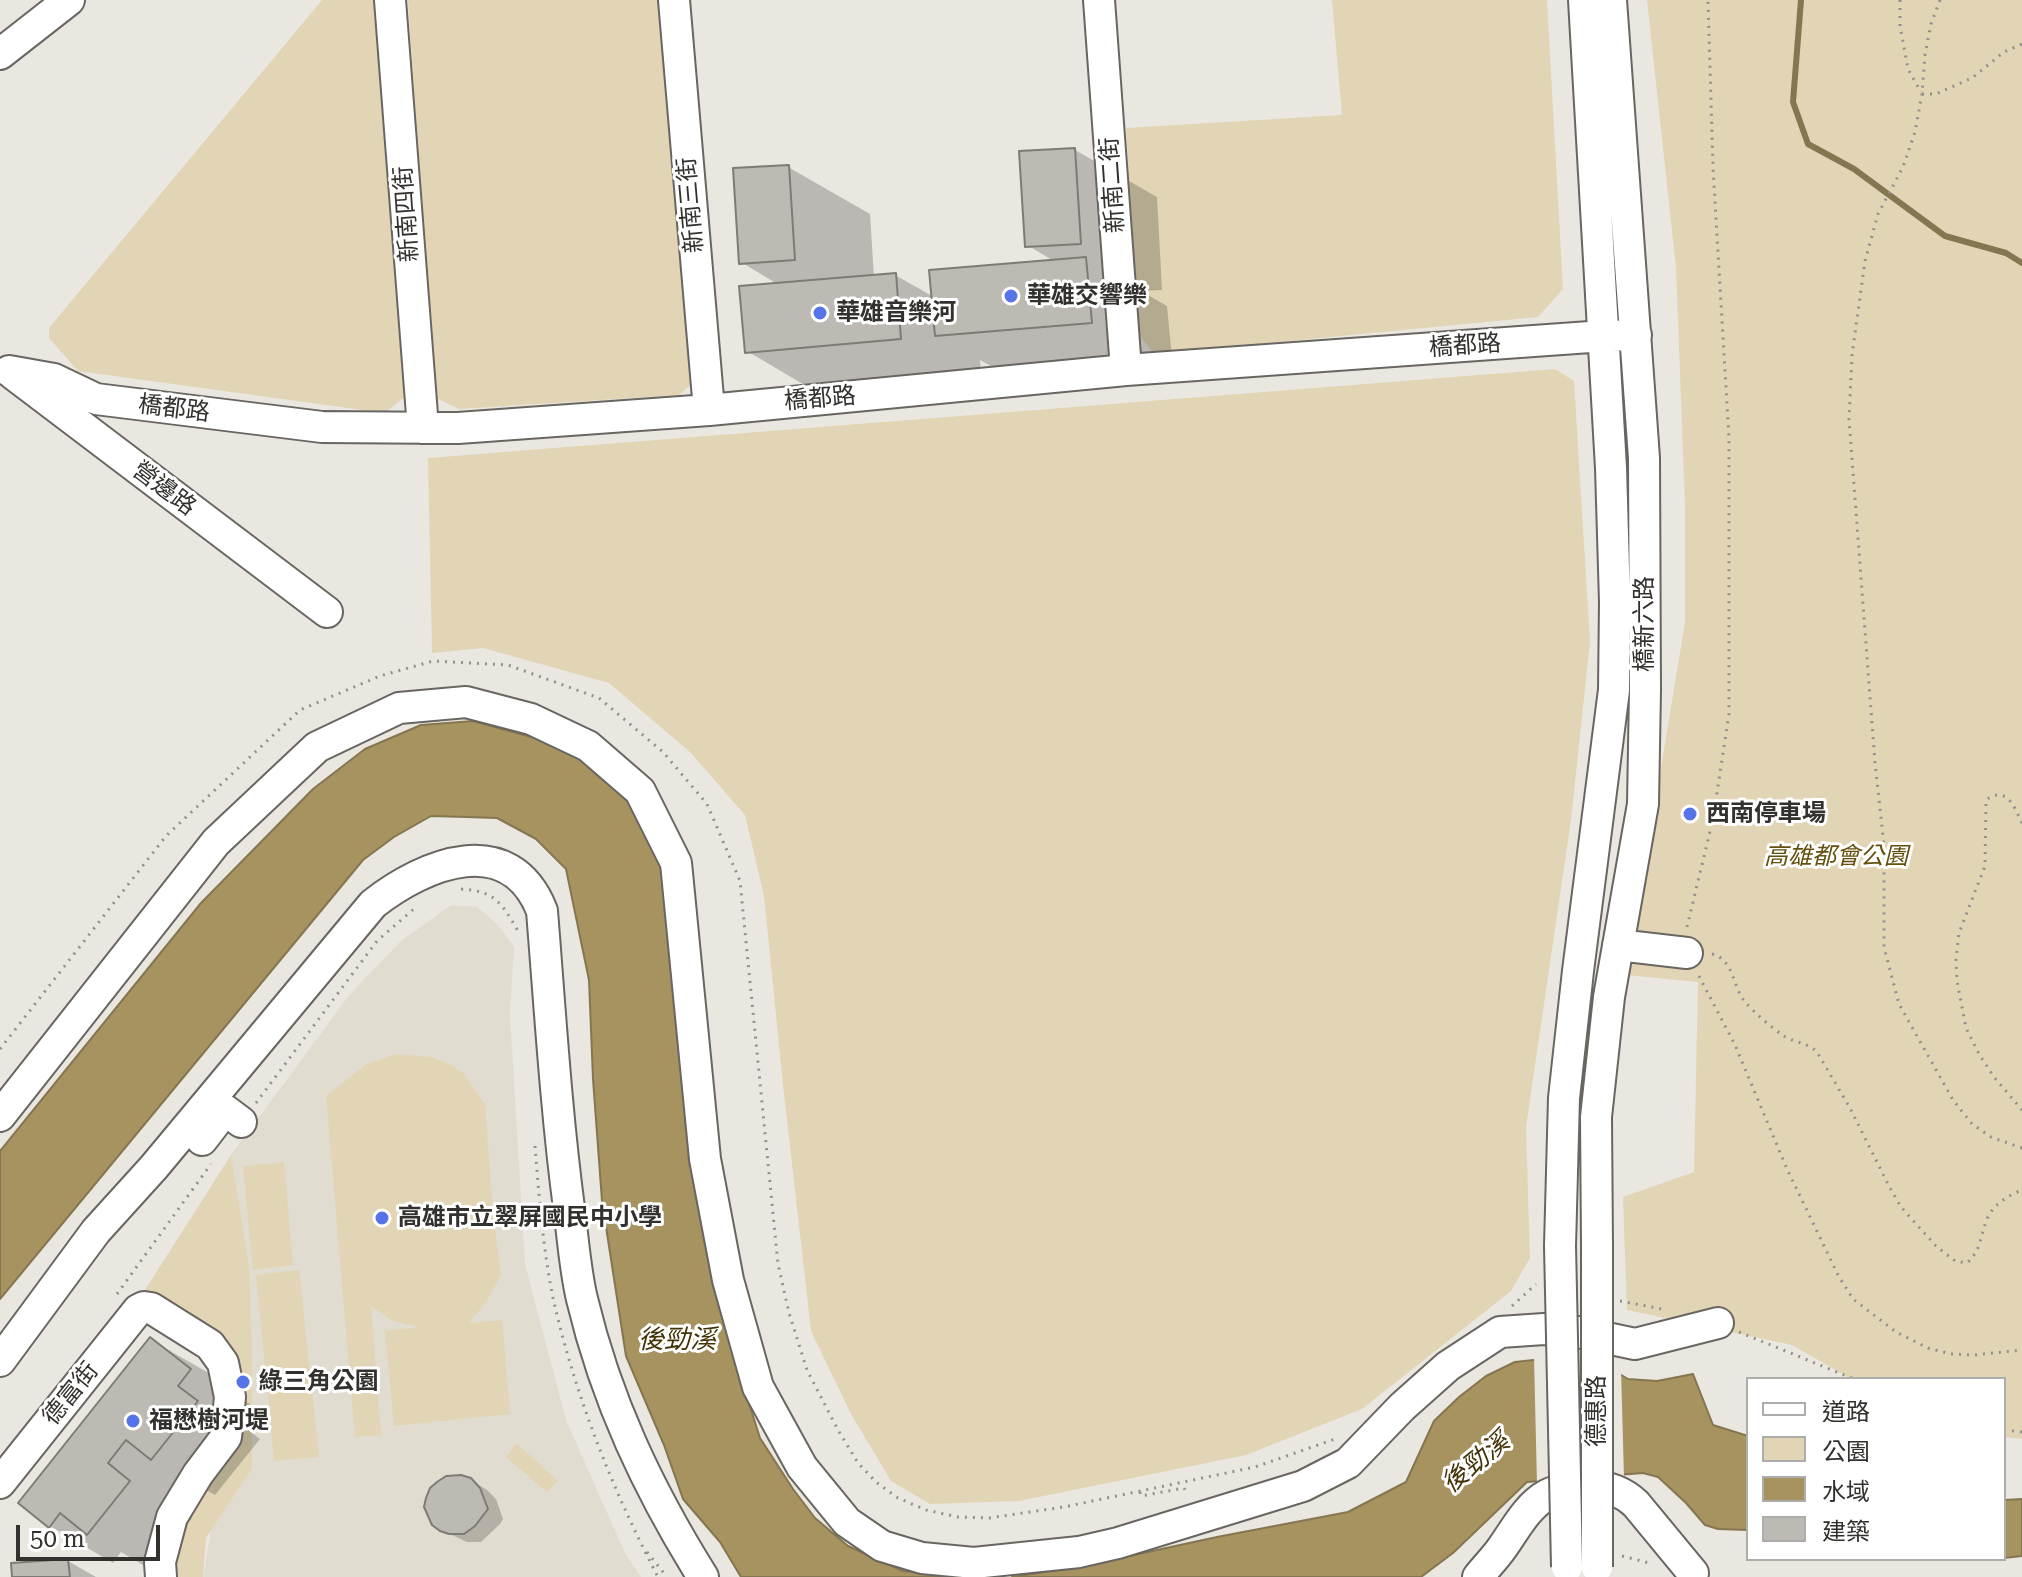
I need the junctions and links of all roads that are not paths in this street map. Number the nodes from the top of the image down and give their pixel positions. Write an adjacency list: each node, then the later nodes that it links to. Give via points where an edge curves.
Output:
1 (69, 0): 7 (street)
2 (390, 0): 13 (street, 新南四街)
3 (674, 0): 12 (street, 新南三街)
4 (1099, 0): 11 (street, 新南二街)
5 (1584, 0): 9 (street, 橋新六路)
6 (1611, 0): 8 (street, 橋新六路)
7 (0, 54)
8 (1636, 335): 9 (street, 橋都路); 15 (street, 橋新六路, via 1644,458 1643,804)
9 (1604, 336): 11 (street, 橋都路); 20 (street, 橋新六路, via 1614,690 1564,1098)
10 (4, 369): 13 (street, 橋都路, via 54,379 96,399 322,427); 14 (street, 營邊路)
11 (1126, 370): 12 (street, 橋都路)
12 (709, 410): 13 (street, 橋都路)
13 (423, 428)
14 (327, 612)
15 (1618, 945): 16 (street); 21 (street, 橋新六路, via 1596,1117)
16 (1687, 953)
17 (0, 1116): 22 (street, via 216,842 317,747 399,708 466,702 531,719 588,746 640,791 676,863 705,1159 728,1280 758,1387 802,1467 847,1522 882,1546 922,1558 974,1563 1118,1543 1303,1486 1348,1463 1448,1366 1500,1332 1578,1332 1635,1344)
18 (241, 1122): 19 (street, via 225,1110 187,1155)
19 (154, 1167): 23 (street, via 96,1231); 29 (street, via 373,904 394,888 449,863 478,859 514,872 536,895 542,911 561,1149 592,1339 639,1465)
20 (1560, 1246): 25 (street, 德惠路, bridge)
21 (1597, 1246): 26 (street, 德惠路, bridge)
22 (1718, 1323)
23 (0, 1361)
24 (0, 1483): 28 (street, 德富街, via 138,1310 151,1308 210,1345 223,1363 230,1397 226,1437 172,1517)
25 (1567, 1572)
26 (1597, 1572)
27 (1693, 1573): 30 (street, via 1636,1504 1625,1495 1592,1486 1544,1496)
28 (161, 1577)
29 (703, 1577)
30 (1478, 1577)

